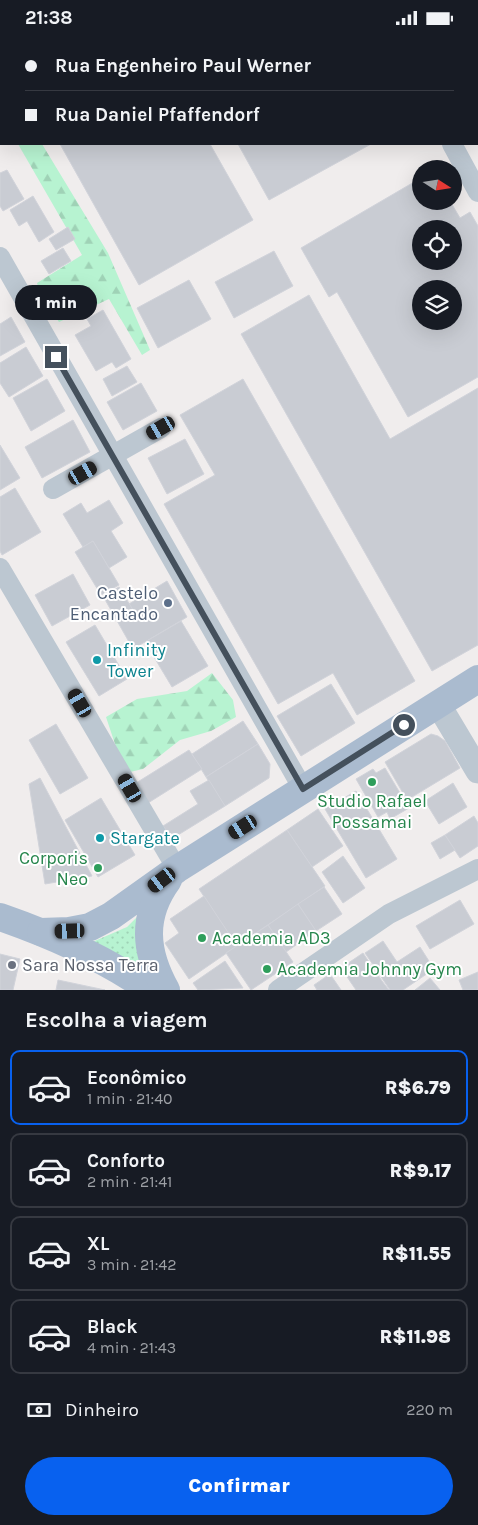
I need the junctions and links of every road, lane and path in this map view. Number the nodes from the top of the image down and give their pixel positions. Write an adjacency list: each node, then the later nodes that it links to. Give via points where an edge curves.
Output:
1 (453, 145): 2 (street)
2 (478, 192)
3 (0, 257): 5 (street)
4 (161, 428): 5 (street)
5 (112, 456): 6 (street); 11 (street)
6 (53, 489)
7 (0, 568): 12 (street)
8 (478, 679): 9 (main road)
9 (438, 704): 10 (street); 11 (main road)
10 (478, 771)
11 (303, 789): 12 (main road)
12 (177, 869): 15 (main road, via 133,902 90,927); 17 (main road, via 160,891 151,912 148,937 151,955)
13 (478, 869): 18 (street, via 389,914)
14 (0, 917): 15 (main road)
15 (41, 932): 16 (main road, via 104,962)
16 (150, 990)
17 (166, 990)
18 (278, 990)

